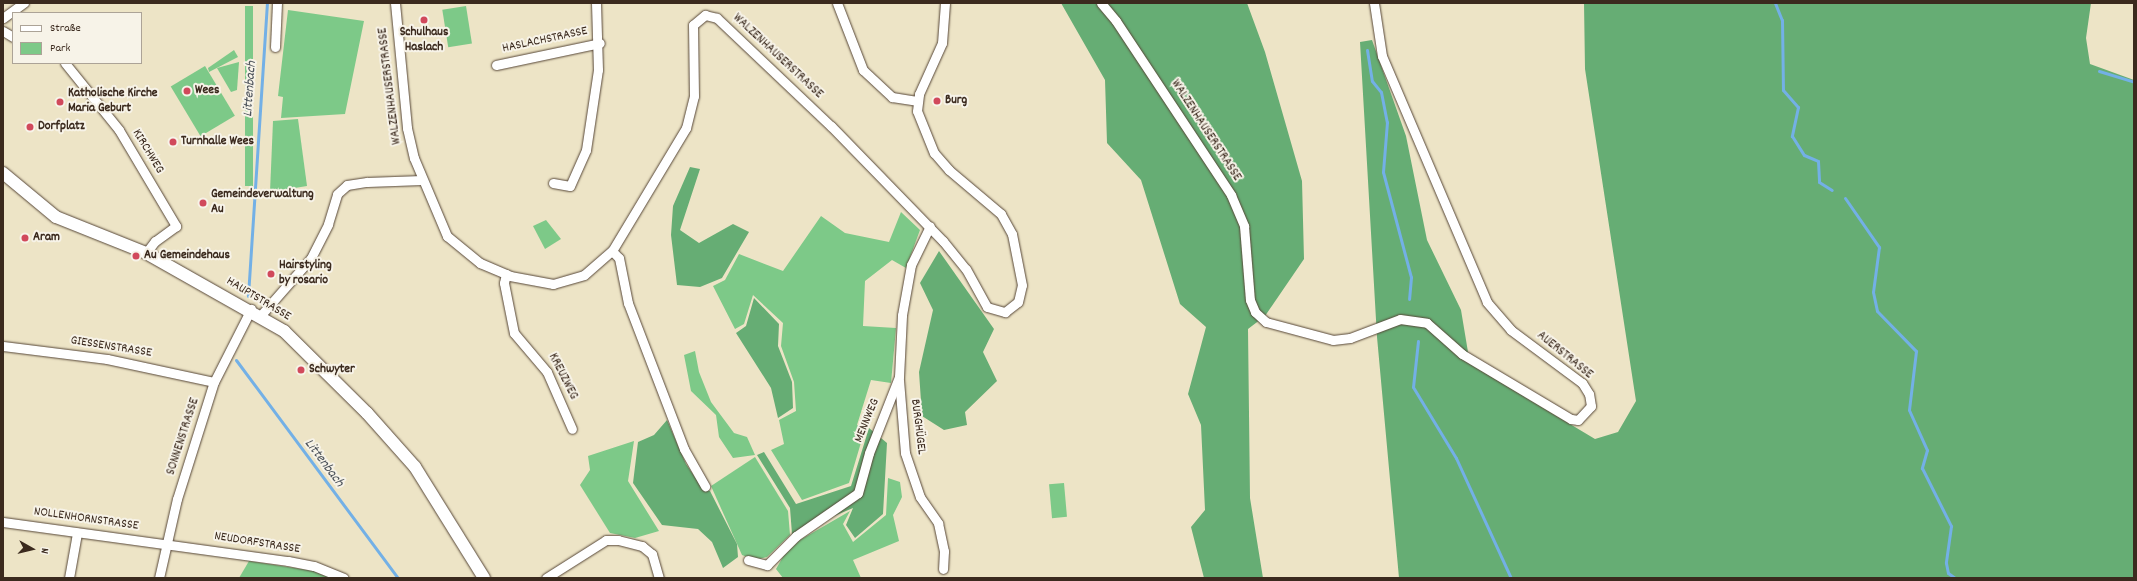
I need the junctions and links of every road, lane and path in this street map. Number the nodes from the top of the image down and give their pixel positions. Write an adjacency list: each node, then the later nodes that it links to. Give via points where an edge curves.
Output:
1 (24, 3): 9 (street)
2 (277, 3): 13 (street)
3 (395, 3): 18 (street, WALZENHAUSERSTRASSE, via 407,128)
4 (596, 3): 12 (street, HASLACHSTRASSE)
5 (837, 3): 16 (street, via 863,70 892,97)
6 (945, 3): 16 (street, via 942,43)
7 (1101, 3): 25 (street, WALZENHAUSERSTRASSE, via 1121,28 1232,195 1244,226 1250,300)
8 (1374, 3): 25 (street, AUERSTRASSE, via 1382,56 1487,302 1511,330 1582,383 1590,394 1591,406 1584,417 1571,419 1462,354 1427,323 1414,319 1386,322 1350,338 1333,340 1266,322)
9 (12, 12)
10 (3, 30): 11 (street)
11 (12, 36)
12 (600, 43): 15 (street, HASLACHSTRASSE); 19 (street, HASLACHSTRASSE, via 596,97 586,150 570,186)
13 (275, 47)
14 (66, 64): 22 (street, KIRCHWEG, via 119,130 176,226 155,241)
15 (496, 66)
16 (917, 101): 20 (street, WALZENHAUSERSTRASSE, via 921,125 934,153 949,170 1001,214 1012,234 1023,276 1020,296 1014,307 1005,312 987,307 966,269)
17 (3, 173): 22 (main road, HAUPTSTRASSE, via 56,217)
18 (422, 180): 23 (street, WALZENHAUSERSTRASSE, via 439,222 451,240 480,263); 24 (street, SONNENSTRASSE, via 354,184 337,194 328,224 311,258)
19 (553, 183)
20 (930, 226): 21 (street, WALZENHAUSERSTRASSE, via 717,18 705,15 693,26 694,96 686,128); 27 (street, MENNWEG, via 911,265 902,315)
21 (612, 251): 23 (street, WALZENHAUSERSTRASSE, via 584,275 568,282 536,283); 30 (street, via 619,258 628,303 684,449)
22 (146, 254): 24 (main road, HAUPTSTRASSE)
23 (506, 274): 29 (street, KREUZWEG, via 504,283 514,332 547,372)
24 (256, 312): 28 (street, SONNENSTRASSE); 36 (main road, HAUPTSTRASSE, via 293,339 389,436 415,467)
25 (1255, 312)
26 (3, 346): 28 (street, GIESSENSTRASSE, via 107,359)
27 (899, 377): 34 (street, MENNWEG, via 869,453 858,493 796,536 767,565); 35 (street, BURGHÜGEL, via 906,453 920,497 938,523 944,551)
28 (214, 382): 33 (street, SONNENSTRASSE)
29 (572, 429)
30 (705, 486)
31 (3, 522): 32 (street, NOLLENHORNSTRASSE)
32 (77, 533): 33 (street, NOLLENHORNSTRASSE); 37 (street)
33 (165, 543): 38 (street, SONNENSTRASSE); 39 (street, NEUDORFSTRASSE, via 314,566)
34 (748, 560)
35 (943, 569)
36 (481, 577)
37 (69, 578)
38 (159, 578)
39 (344, 578)
40 (546, 578): 41 (street, via 606,540 618,540 642,546 652,554)
41 (659, 578)

